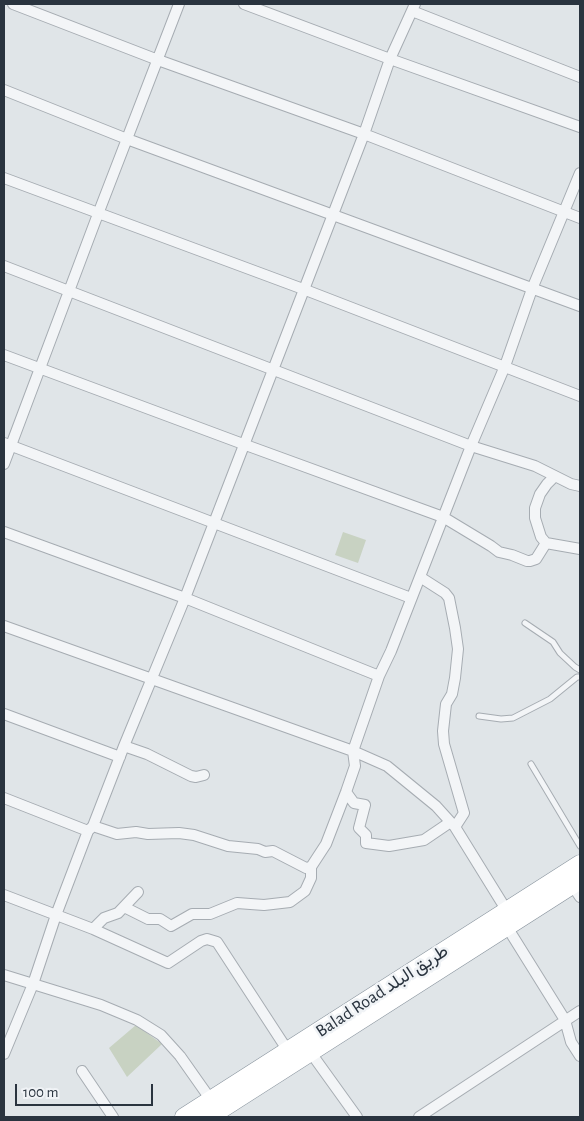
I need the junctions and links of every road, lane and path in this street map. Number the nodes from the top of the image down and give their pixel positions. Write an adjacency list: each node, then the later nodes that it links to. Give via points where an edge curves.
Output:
1 (13, 4): 6 (street)
2 (179, 4): 6 (street)
3 (244, 4): 5 (street)
4 (414, 8): 5 (street); 7 (street)
5 (390, 59): 9 (street); 10 (street)
6 (158, 60): 10 (street); 11 (street)
7 (580, 77)
8 (4, 90): 11 (street)
9 (580, 127)
10 (364, 134): 14 (street); 16 (street)
11 (127, 139): 15 (street); 16 (street)
12 (580, 173): 14 (street)
13 (4, 178): 15 (street)
14 (564, 212): 17 (street); 20 (street)
15 (98, 214): 19 (street); 21 (street)
16 (333, 214): 19 (street); 20 (street)
17 (580, 218)
18 (4, 266): 21 (street)
19 (303, 289): 24 (street); 26 (street)
20 (532, 289): 22 (street); 24 (street)
21 (68, 292): 25 (street); 26 (street)
22 (580, 306)
23 (4, 355): 25 (street)
24 (505, 366): 27 (street); 30 (street)
25 (40, 369): 28 (street); 29 (street)
26 (272, 370): 29 (street); 30 (street)
27 (580, 396)
28 (7, 444): 31 (street); 35 (street)
29 (243, 444): 34 (street); 35 (street)
30 (471, 446): 32 (street, via 535,466); 34 (street)
31 (4, 464)
32 (555, 476): 33 (street); 37 (street, via 540,494 535,508 535,518)
33 (580, 486)
34 (443, 516): 37 (street, via 499,552 527,561 536,559); 39 (street)
35 (214, 523): 40 (street); 41 (street)
36 (4, 532): 40 (street)
37 (546, 543): 38 (street)
38 (580, 549)
39 (420, 577): 41 (street); 57 (street, via 449,598 456,628 455,678 446,704 443,731 464,813)
40 (185, 598): 45 (street); 47 (street)
41 (411, 598): 45 (street)
42 (525, 623): 44 (lane, via 553,642 560,653)
43 (4, 626): 47 (street)
44 (580, 670)
45 (379, 676): 51 (street)
46 (580, 677): 49 (lane, via 550,699 513,718)
47 (153, 679): 50 (street); 51 (street)
48 (4, 714): 52 (street)
49 (479, 716)
50 (124, 746): 52 (street); 54 (street, via 191,776)
51 (353, 751): 55 (street, via 355,766); 57 (street, via 387,766 436,806)
52 (120, 756): 58 (street)
53 (531, 764): 59 (lane)
54 (204, 775)
55 (346, 792): 57 (street, via 354,803 365,805 359,828 366,835 366,843 389,846 424,840); 61 (street, via 326,844)
56 (4, 798): 58 (street)
57 (452, 825): 67 (street)
58 (90, 828): 61 (street, via 117,834 194,835 228,846 273,851 306,868); 66 (street)
59 (580, 846)
60 (580, 864): 67 (highway, Balad Road طريق البلد)
61 (311, 867): 65 (street, via 311,878 305,891 290,902 255,906 237,903 210,914 192,914 171,926)
62 (578, 887): 67 (highway, Balad Road طريق البلد)
63 (138, 892): 65 (street)
64 (4, 895): 66 (street)
65 (124, 907): 68 (street, via 101,920)
66 (56, 915): 68 (street); 70 (street)
67 (507, 919): 72 (street); 73 (highway, Balad Road طريق البلد); 74 (highway, Balad Road طريق البلد)
68 (93, 929): 73 (street, via 168,963 201,941 217,942)
69 (4, 974): 70 (street)
70 (33, 984): 75 (street); 78 (street, via 101,1005 137,1020 161,1035 180,1056)
71 (580, 1011): 72 (street)
72 (565, 1020): 76 (street, via 571,1042); 82 (street)
73 (288, 1051): 78 (highway, Balad Road طريق البلد)
74 (311, 1053): 78 (highway, Balad Road طريق البلد); 81 (street)
75 (4, 1054)
76 (580, 1056)
77 (82, 1071): 79 (street)
78 (212, 1112): 80 (highway, Balad Road طريق البلد)
79 (112, 1117)
80 (184, 1117)
81 (357, 1117)
82 (420, 1117)

